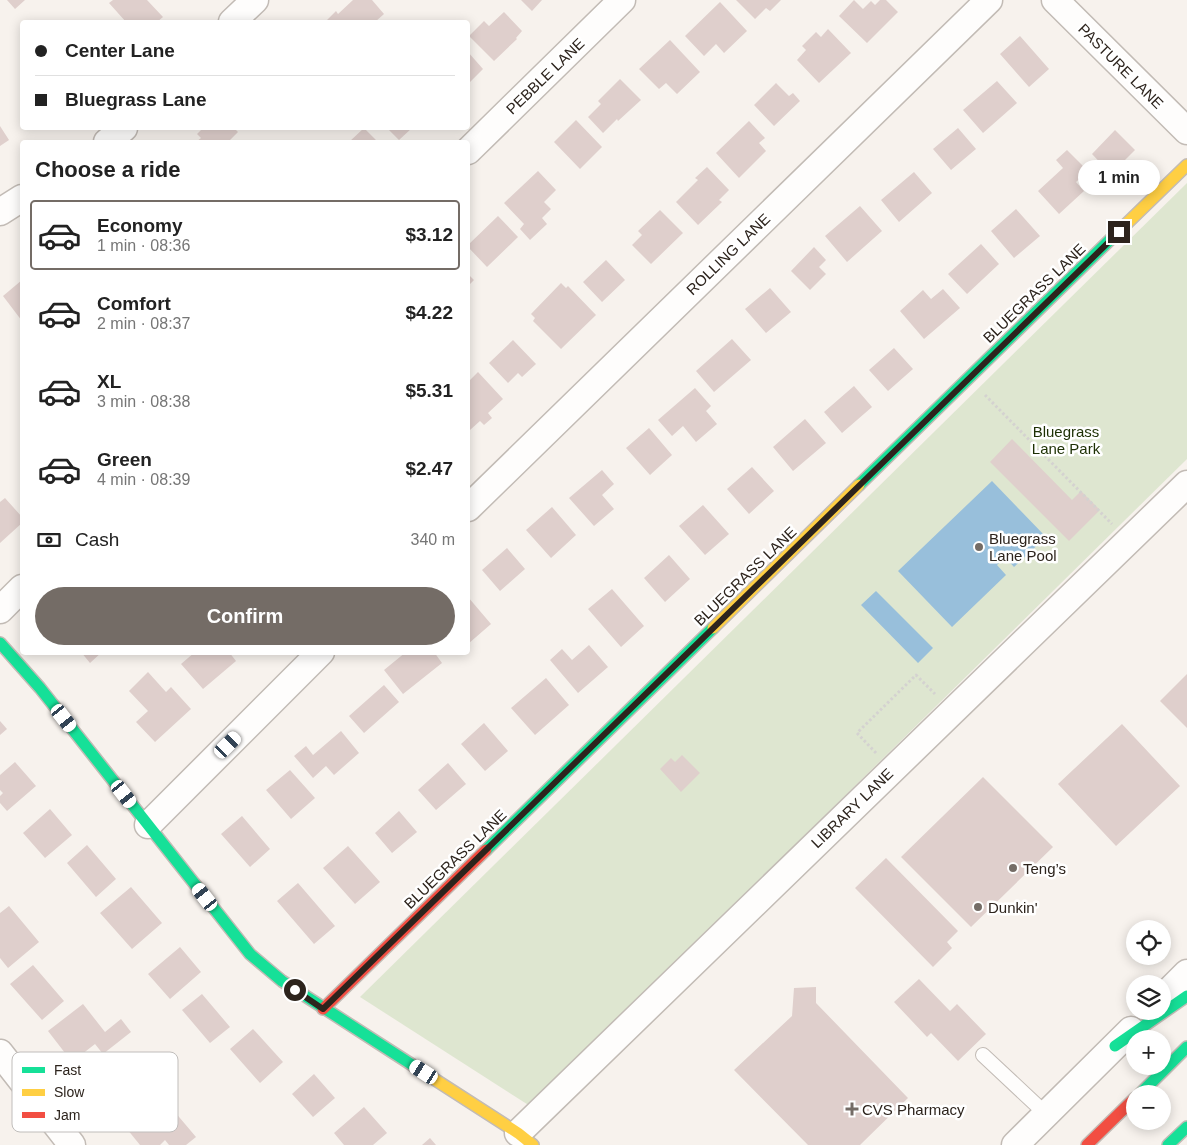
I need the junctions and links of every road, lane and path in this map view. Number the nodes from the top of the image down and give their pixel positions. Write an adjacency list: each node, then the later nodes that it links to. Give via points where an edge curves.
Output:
1 (255, 0): 5 (street)
2 (622, 0): 9 (street, PEBBLE LANE)
3 (989, 0): 15 (street, ROLLING LANE)
4 (1055, 0): 7 (street, PASTURE LANE)
5 (234, 20)
6 (122, 130): 8 (street)
7 (1187, 131)
8 (109, 140)
9 (470, 150)
10 (1187, 165): 13 (street, BLUEGRASS LANE)
11 (20, 199): 12 (street)
12 (0, 212)
13 (968, 379): 16 (path); 27 (street, BLUEGRASS LANE)
14 (1187, 484): 16 (street, LIBRARY LANE)
15 (470, 506)
16 (1129, 540): 21 (street, LIBRARY LANE)
17 (20, 590): 18 (street)
18 (0, 610)
19 (0, 643): 23 (street, via 40,688)
20 (318, 655): 23 (street)
21 (953, 711): 22 (street, LIBRARY LANE); 22 (path, via 916,675 858,733)
22 (892, 770): 39 (street, LIBRARY LANE)
23 (148, 825): 27 (street, via 250,954)
24 (1187, 973): 25 (street)
25 (1171, 989)
26 (1187, 996): 29 (street)
27 (323, 1009): 39 (street)
28 (1141, 1020): 29 (street)
29 (1115, 1046): 36 (street)
30 (1187, 1047): 34 (street)
31 (0, 1053): 33 (street)
32 (983, 1054): 36 (lane)
33 (12, 1068)
34 (1149, 1085)
35 (1126, 1107): 42 (street)
36 (1046, 1114): 41 (street)
37 (1187, 1127): 43 (street)
38 (62, 1132): 40 (street)
39 (525, 1139)
40 (72, 1145)
41 (1015, 1145)
42 (1087, 1145)
43 (1168, 1145)

